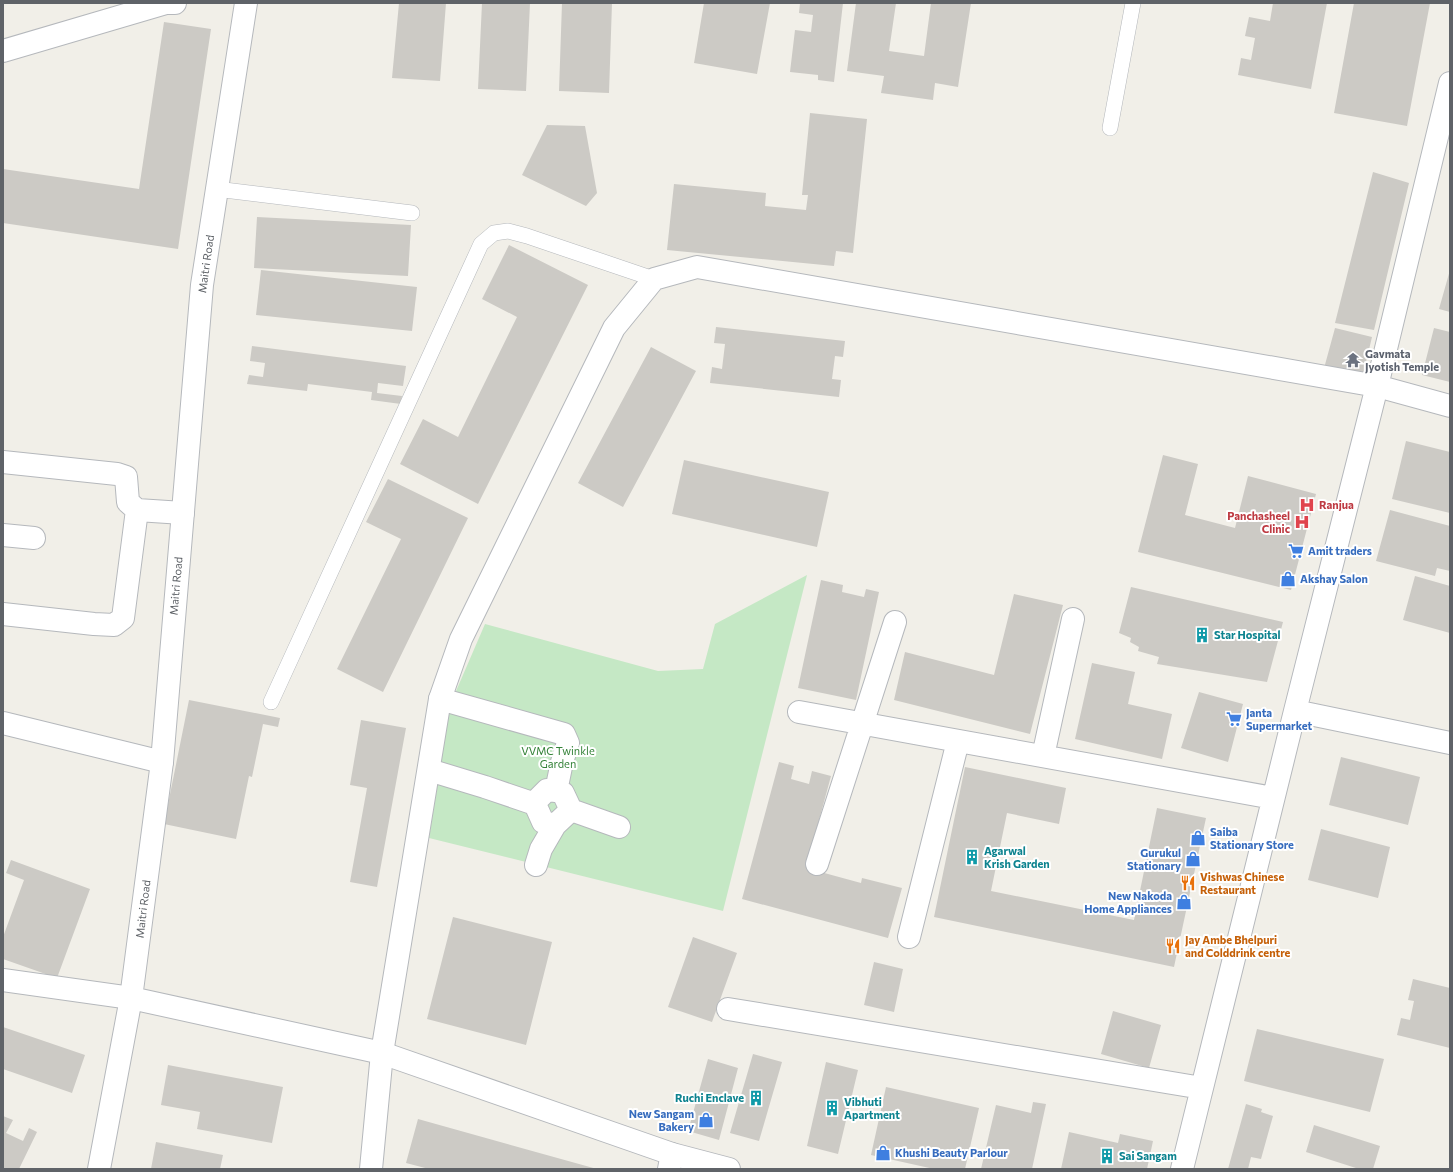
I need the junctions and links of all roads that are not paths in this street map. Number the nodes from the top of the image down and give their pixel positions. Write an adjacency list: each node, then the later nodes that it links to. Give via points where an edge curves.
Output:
1 (175, 3): 4 (street, via 166,3)
2 (246, 3): 7 (street, Maitri Road)
3 (1133, 3): 6 (lane)
4 (3, 51)
5 (1450, 83): 10 (street)
6 (1110, 128)
7 (216, 189): 8 (lane); 14 (street, Maitri Road, via 202,285)
8 (412, 213)
9 (654, 279): 10 (street, via 697,267); 20 (street, via 614,328 462,639); 21 (lane, via 508,231 494,232 481,244)
10 (1376, 386): 11 (street); 22 (street)
11 (1450, 406)
12 (3, 462): 13 (street, via 126,477 128,502)
13 (137, 510): 14 (street); 17 (street, via 124,618 114,625)
14 (182, 513): 29 (street, Maitri Road)
15 (3, 535): 16 (street)
16 (34, 538)
17 (3, 614)
18 (1072, 619): 28 (street)
19 (895, 622): 25 (street)
20 (440, 699): 30 (street); 31 (street, via 564,734 568,743)
21 (271, 702)
22 (1295, 711): 27 (street); 32 (street)
23 (799, 712): 25 (street)
24 (3, 723): 29 (street)
25 (862, 724): 26 (street); 37 (street)
26 (958, 741): 28 (street); 39 (street)
27 (1450, 743)
28 (1043, 756): 32 (street)
29 (162, 762): 41 (street, Maitri Road)
30 (429, 770): 33 (street); 43 (street)
31 (556, 791): 33 (street, via 547,790); 34 (street, via 563,793)
32 (1273, 798): 44 (street)
33 (535, 804): 35 (street, via 543,822)
34 (570, 810): 35 (street); 36 (street)
35 (555, 825): 38 (street, via 541,849)
36 (619, 827)
37 (817, 864)
38 (536, 865)
39 (909, 937)
40 (3, 980): 41 (street)
41 (131, 998): 43 (street); 46 (street, Maitri Road)
42 (728, 1009): 44 (street)
43 (382, 1053): 45 (street); 47 (street)
44 (1202, 1088): 49 (street)
45 (671, 1162): 48 (street)
46 (100, 1169)
47 (372, 1169)
48 (729, 1169)
49 (1182, 1169)

